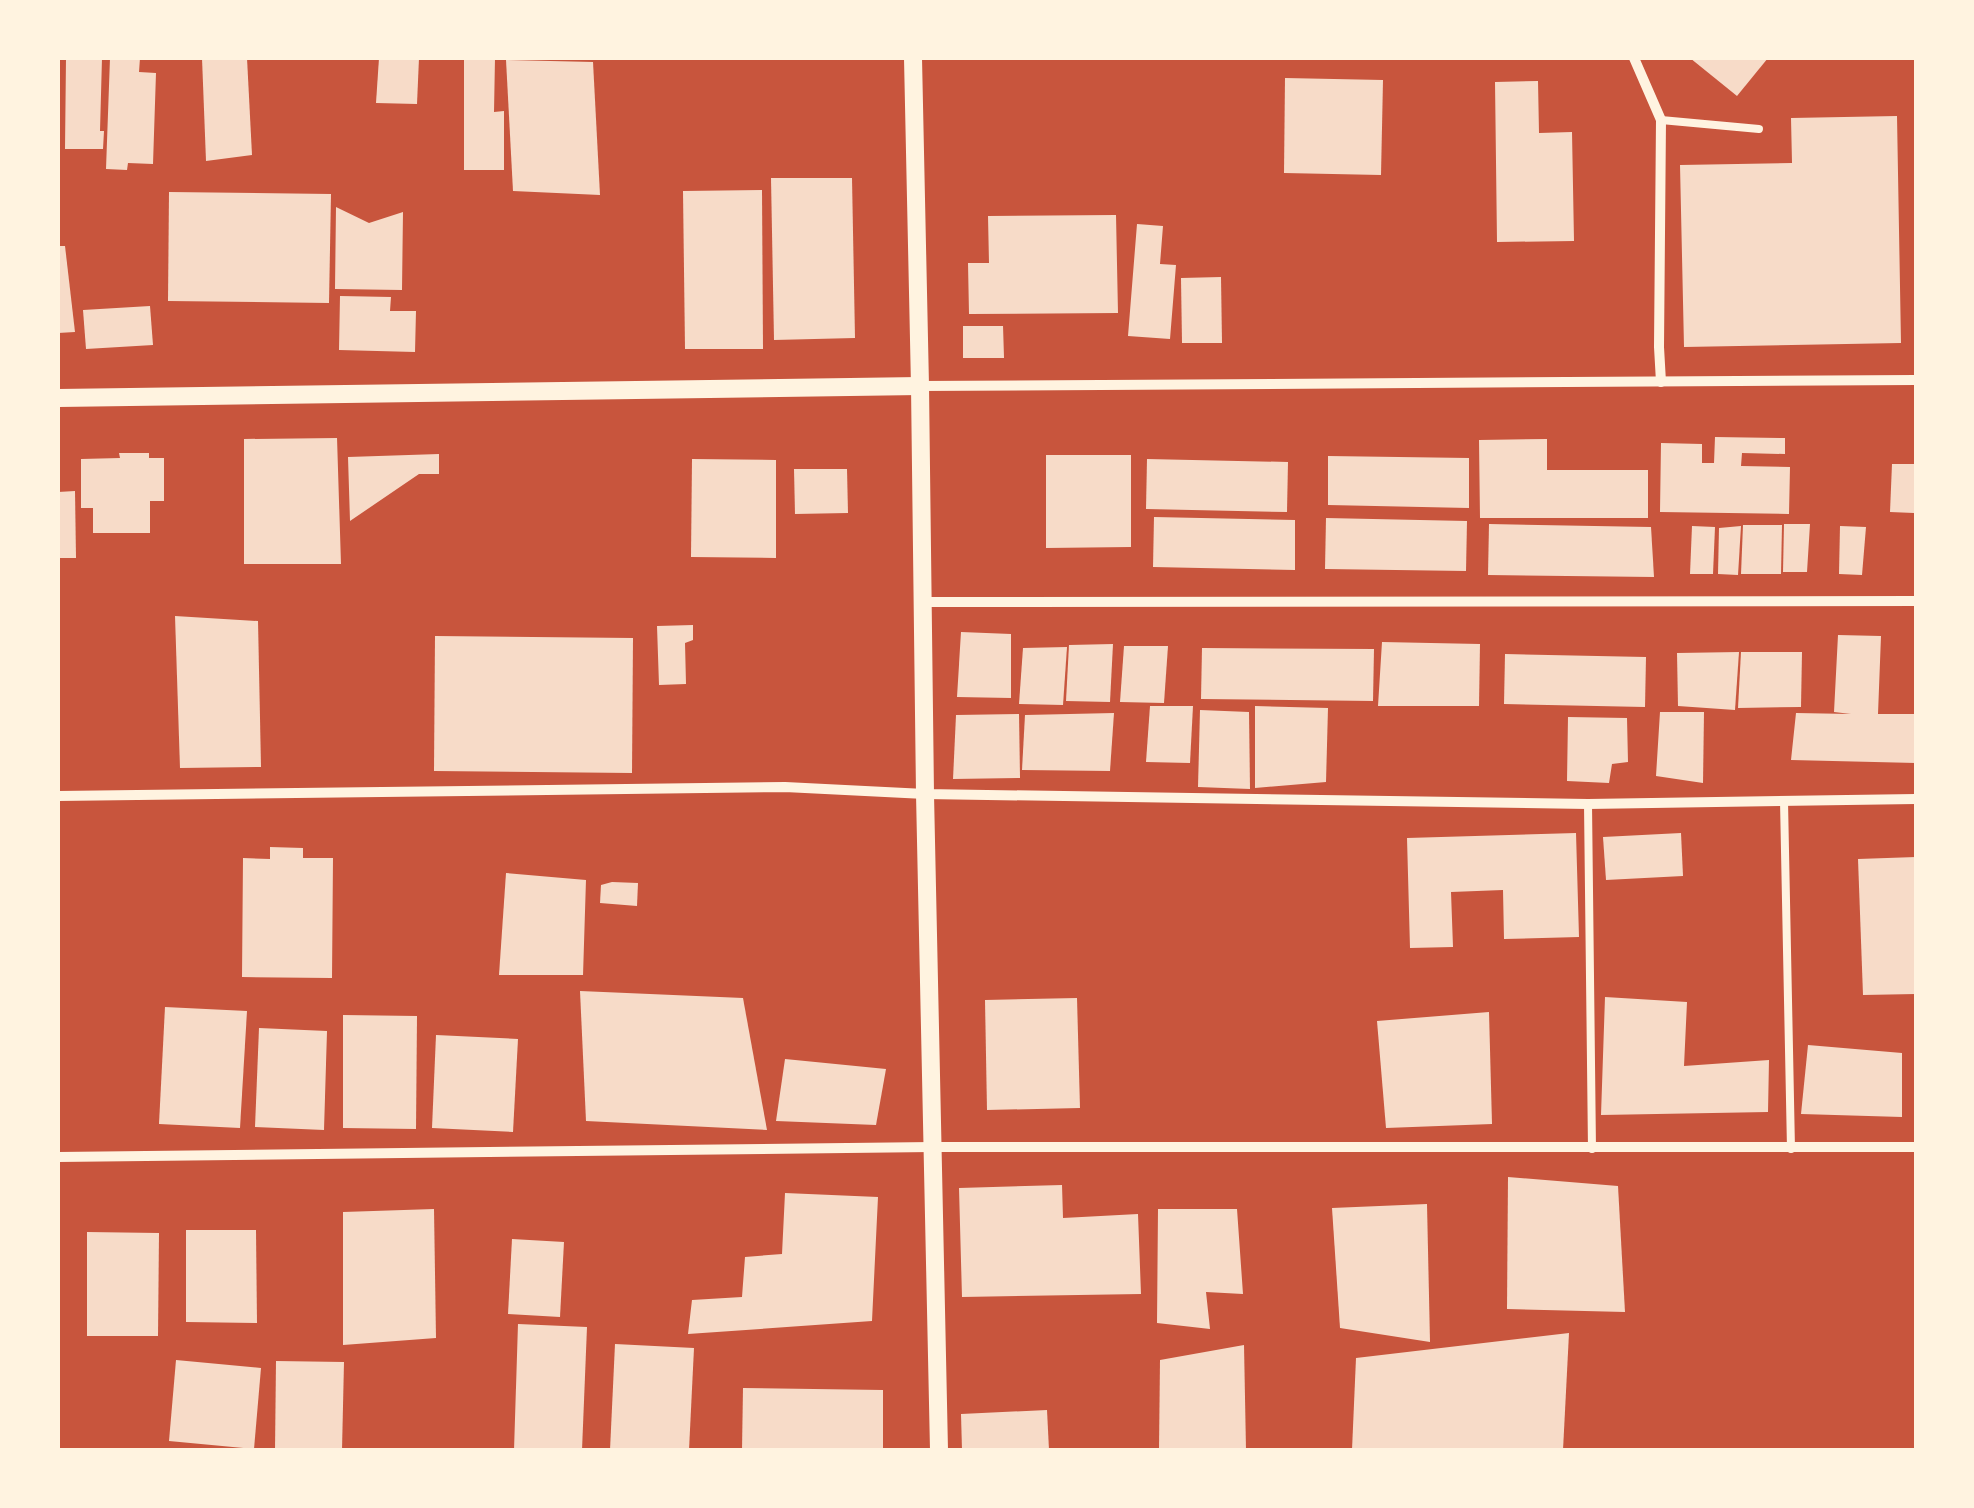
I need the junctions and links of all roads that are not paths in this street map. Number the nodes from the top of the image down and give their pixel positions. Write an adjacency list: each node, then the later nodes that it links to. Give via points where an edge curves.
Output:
1 (913, 58): 7 (street)
2 (1634, 58): 3 (street)
3 (1661, 120): 4 (lane); 6 (street)
4 (1758, 129)
5 (1916, 380): 6 (street)
6 (1661, 382): 7 (street)
7 (920, 386): 8 (street); 10 (street)
8 (58, 398)
9 (1916, 600): 10 (street)
10 (922, 602): 11 (street)
11 (924, 794): 12 (street, via 785,787); 15 (street); 16 (street)
12 (58, 796)
13 (1916, 799): 14 (street)
14 (1784, 801): 15 (street); 19 (lane)
15 (1588, 804): 18 (lane)
16 (932, 1146): 18 (street); 20 (street); 21 (street)
17 (1916, 1147): 19 (street)
18 (1592, 1149): 19 (street)
19 (1792, 1149)
20 (58, 1157)
21 (939, 1450)

